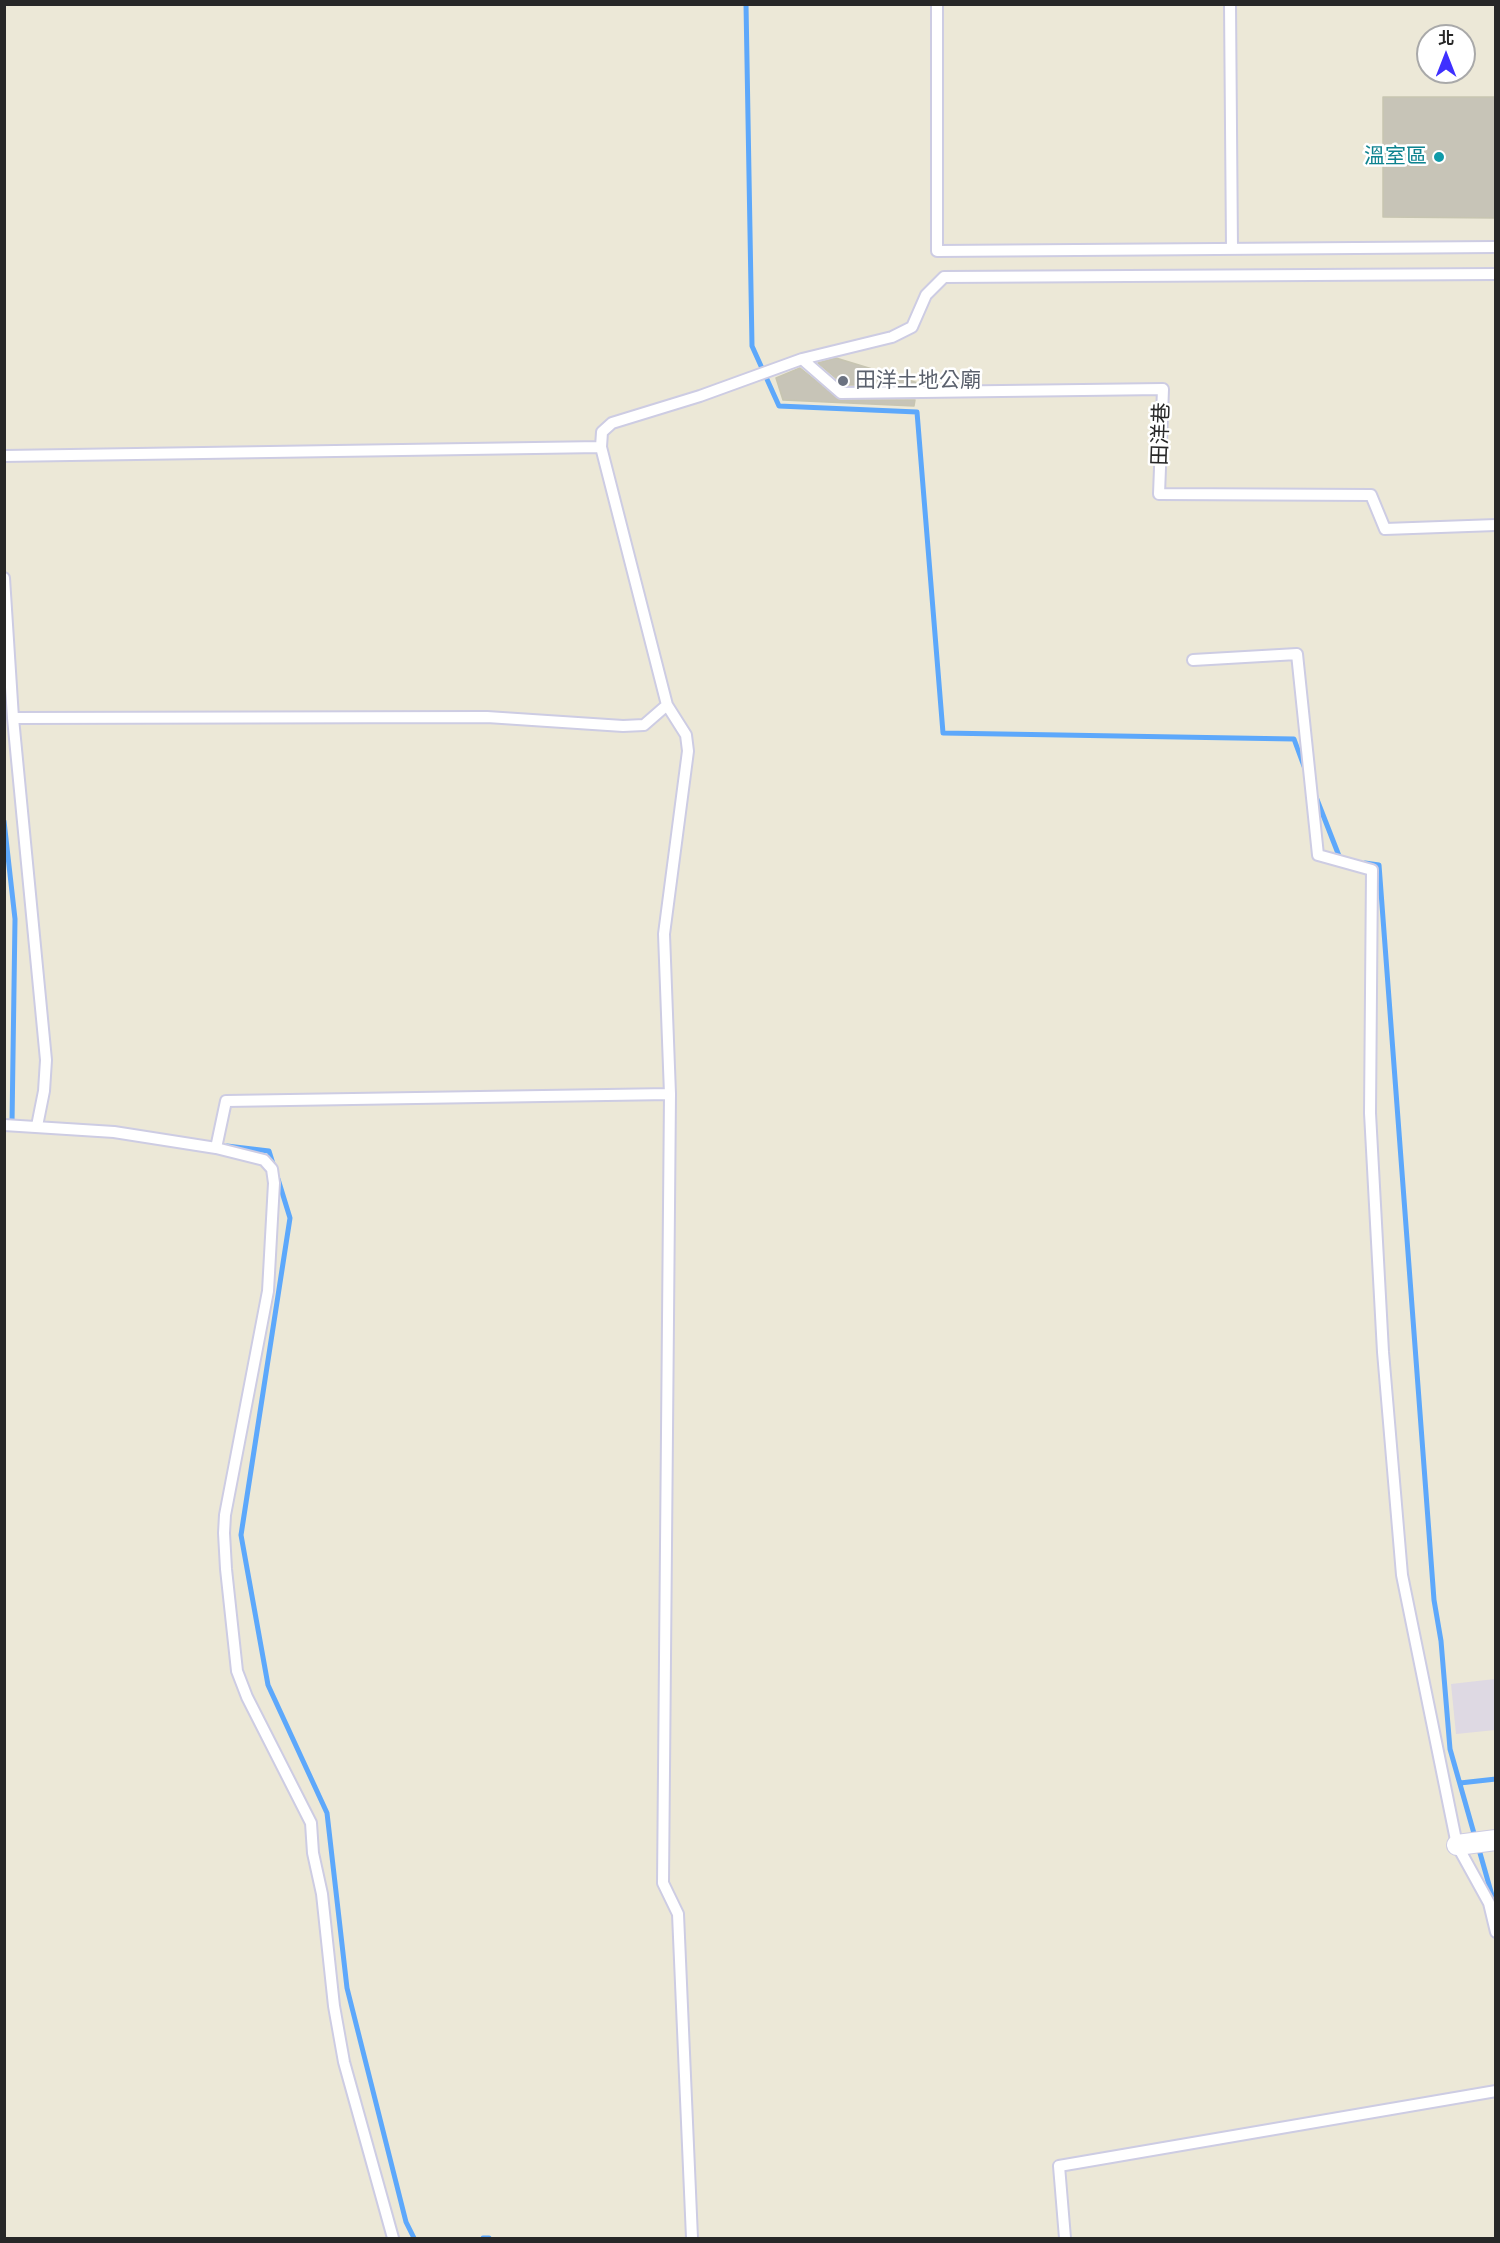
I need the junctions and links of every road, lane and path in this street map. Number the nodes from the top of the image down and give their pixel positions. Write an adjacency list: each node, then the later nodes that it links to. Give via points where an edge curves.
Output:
1 (937, 4): 4 (lane, via 937,250)
2 (1230, 4): 4 (lane)
3 (1496, 246): 4 (lane)
4 (1232, 249)
5 (1496, 274): 6 (lane, via 944,277 926,295 912,327 892,337)
6 (802, 359): 7 (lane, via 612,423 602,432); 9 (lane, 田洋巷, via 841,393 1163,389 1159,494 1371,495 1385,529)
7 (601, 447): 8 (lane); 12 (lane)
8 (4, 456)
9 (1496, 525)
10 (4, 578): 13 (lane)
11 (1193, 660): 19 (lane, via 1297,654 1318,855 1372,870 1370,1113 1385,1376 1402,1575)
12 (667, 705): 13 (lane, via 644,725 623,726 487,717); 14 (lane, via 686,735 688,751 664,934)
13 (13, 718): 16 (lane, via 46,1060)
14 (670, 1094): 17 (lane, via 226,1101); 23 (lane, via 663,1883 678,1914)
15 (4, 1125): 16 (lane)
16 (37, 1126): 17 (lane, via 114,1132)
17 (216, 1148): 22 (lane, via 264,1160 274,1176 268,1291 224,1524 237,1671 311,1823 344,2062)
18 (1496, 1840): 19 (street)
19 (1457, 1845): 20 (lane, via 1489,1903)
20 (1496, 1932)
21 (1496, 2091): 24 (lane, via 1059,2166)
22 (393, 2238)
23 (692, 2238)
24 (1065, 2238)

